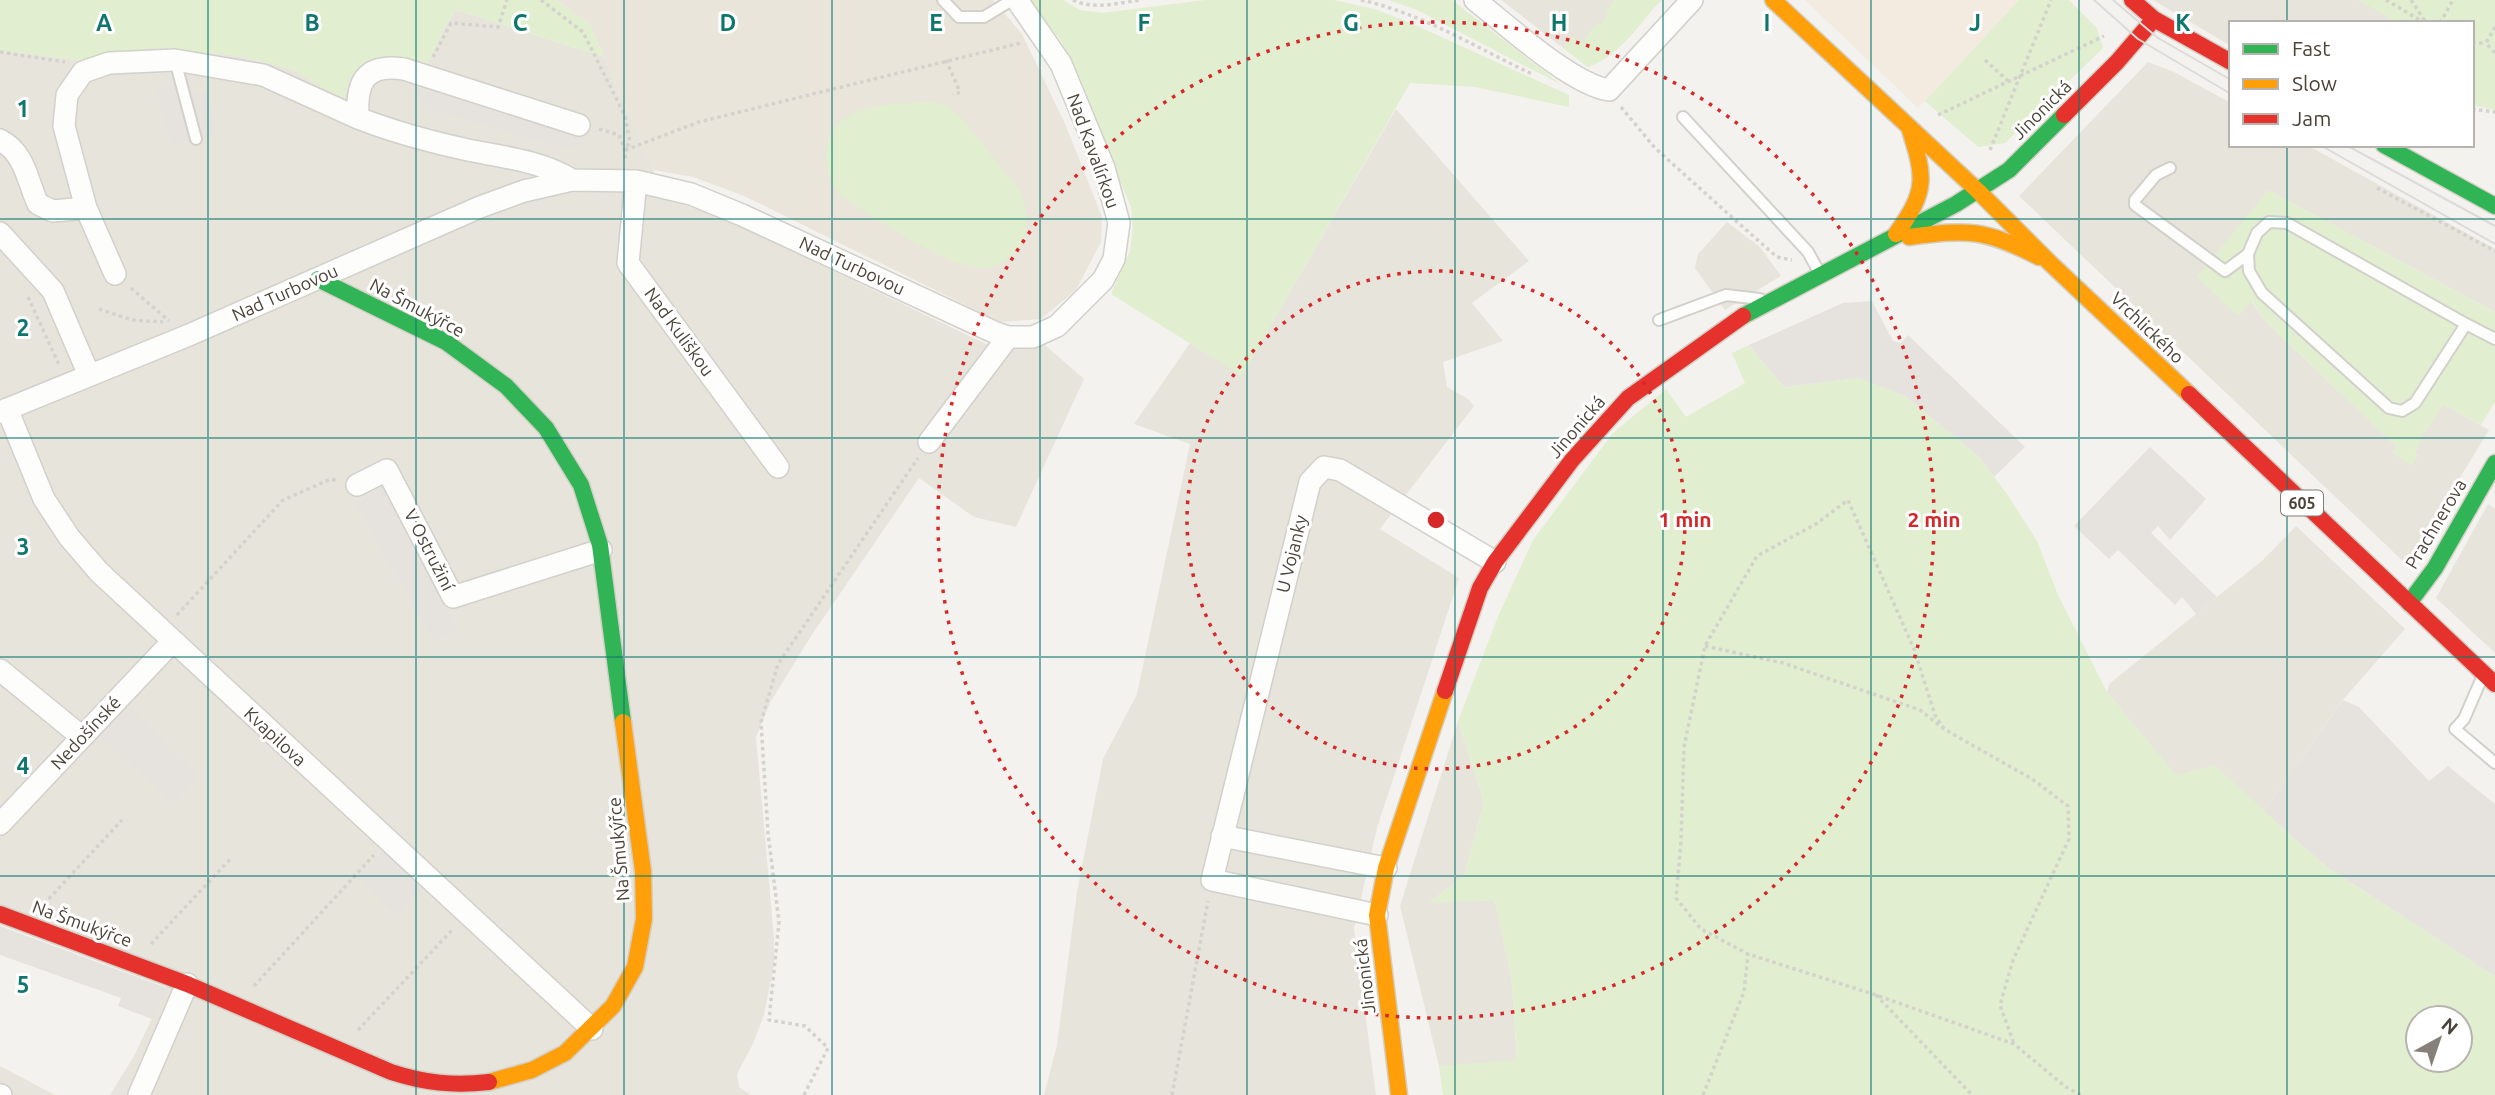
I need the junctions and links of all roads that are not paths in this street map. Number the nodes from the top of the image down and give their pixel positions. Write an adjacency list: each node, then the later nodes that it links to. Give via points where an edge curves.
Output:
1 (943, 0): 2 (lane, via 959,17 984,17)
2 (1015, 0): 33 (street, Nad Kavalírkou, via 1061,64 1104,168 1119,223 1114,259 1089,297 1058,326 1033,337)
3 (1475, 0): 4 (street, via 1573,76 1609,90)
4 (1692, 0)
5 (1773, 0): 13 (street, Vrchlického / 605)
6 (2132, 0): 7 (street)
7 (2154, 19): 9 (street); 20 (street, Jinonická, via 2016,164)
8 (175, 60): 11 (street, Nad Turbovou, via 263,75); 14 (lane); 22 (street, Nad Turbovou, via 109,63 83,72 66,95 64,125)
9 (2229, 61)
10 (1684, 117): 28 (lane, via 1808,252)
11 (358, 118): 12 (street, via 363,80 375,69 388,67); 18 (street, Nad Turbovou, via 557,171)
12 (587, 126)
13 (1909, 127): 20 (street, Vrchlického / 605); 24 (street, via 1924,178 1914,210)
14 (196, 139)
15 (0, 141): 22 (street, via 22,159 38,204 53,211)
16 (2388, 147): 21 (street)
17 (2170, 168): 25 (lane, via 2156,175 2134,200 2135,205 2225,271)
18 (572, 180): 19 (street, Nad Turbovou); 29 (street, Nad Turbovou, via 480,207)
19 (636, 181): 33 (street, Nad Turbovou, via 691,194 742,215); 39 (street, Nad Kuliškou, via 628,263)
20 (1978, 191): 24 (street, Jinonická); 26 (street, Vrchlického / 605)
21 (2495, 206)
22 (86, 208): 27 (street)
23 (0, 233): 35 (street, via 53,292)
24 (1891, 240): 26 (street, via 1972,232 2016,244); 28 (street, Jinonická)
25 (2248, 254): 32 (lane, via 2257,233 2269,222 2287,223); 32 (lane, via 2249,271 2262,293 2389,408 2402,411 2415,403)
26 (2050, 263): 44 (street, Vrchlického / 605)
27 (115, 274)
28 (1820, 274): 30 (street, Jinonická)
29 (318, 279): 35 (street, Nad Turbovou); 42 (street, Na Šmukýřce, via 446,342 506,386 546,428 581,485)
30 (1770, 300): 31 (lane, via 1726,295); 43 (street, Jinonická, via 1704,341 1628,398 1572,460)
31 (1659, 320)
32 (2466, 324): 34 (lane)
33 (1008, 337): 37 (street)
34 (2495, 339)
35 (89, 375): 36 (street, Nad Turbovou)
36 (3, 410): 45 (street, Kvapilova, via 44,499 69,537)
37 (929, 442)
38 (2495, 463): 41 (street, Prachnerova)
39 (778, 467)
40 (358, 485): 42 (street, V Ostružiní, via 387,470 453,597)
41 (2488, 493): 44 (street, Prachnerova)
42 (601, 550): 56 (street, Na Šmukýřce, via 643,871 644,919 635,967 613,1006)
43 (1495, 562): 51 (street, U Vojanky, via 1340,470 1324,467 1310,482); 52 (street, Jinonická, via 1472,609)
44 (2409, 603): 47 (street, Vrchlického / 605)
45 (167, 637): 48 (street, Nedošínské); 56 (street, Kvapilova)
46 (0, 670): 48 (street)
47 (2489, 679): 49 (lane, via 2455,729)
48 (82, 737): 50 (street, Nedošínské)
49 (2495, 764)
50 (2, 817)
51 (1222, 836): 52 (street); 54 (street, U Vojanky, via 1212,880)
52 (1386, 868): 54 (street, Jinonická)
53 (0, 914): 55 (street, Na Šmukýřce)
54 (1377, 915): 58 (street, Jinonická)
55 (187, 984): 56 (street, Na Šmukýřce, via 423,1082 466,1085 532,1070 565,1054); 57 (street)
56 (592, 1029)
57 (139, 1095)
58 (1399, 1095)

